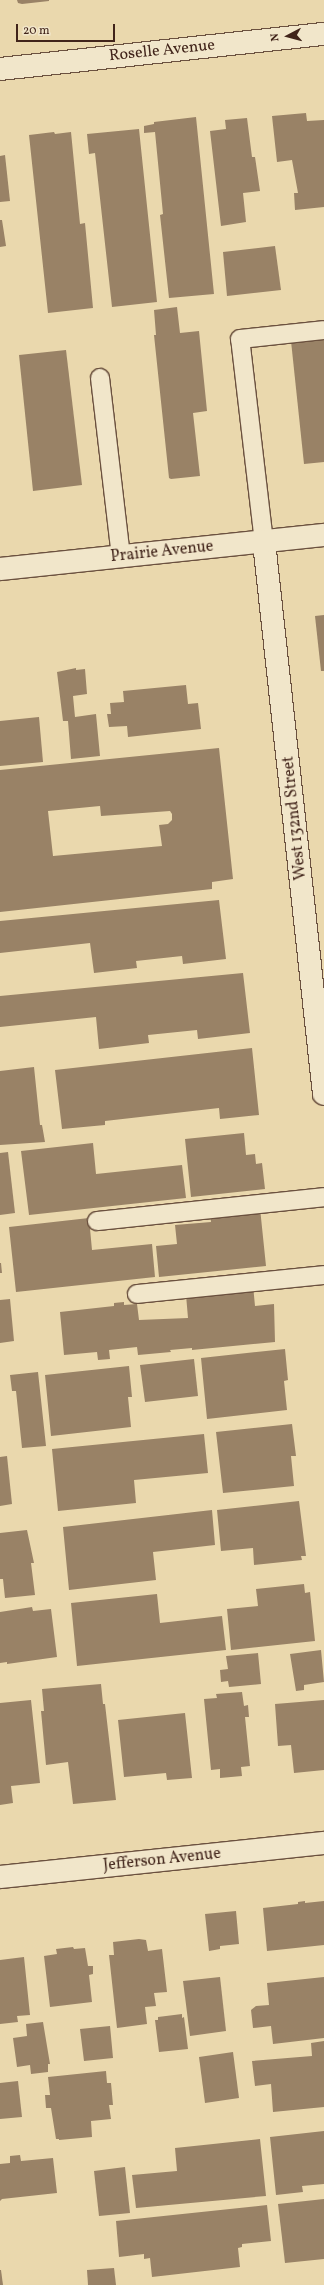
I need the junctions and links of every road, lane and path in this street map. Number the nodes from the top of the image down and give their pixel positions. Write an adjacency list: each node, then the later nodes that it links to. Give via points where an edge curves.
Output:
1 (324, 34): 2 (street, Roselle Avenue)
2 (0, 69)
3 (324, 330): 6 (lane, via 240,340)
4 (100, 378): 7 (lane)
5 (324, 535): 6 (street, Prairie Avenue)
6 (264, 542): 7 (street, Prairie Avenue); 9 (street, West 132nd Street)
7 (121, 557): 8 (street, Prairie Avenue)
8 (0, 570)
9 (324, 1094)
10 (324, 1197): 11 (lane)
11 (97, 1221)
12 (324, 1275): 13 (lane)
13 (137, 1294)
14 (324, 1843): 15 (street, Jefferson Avenue)
15 (0, 1877)

